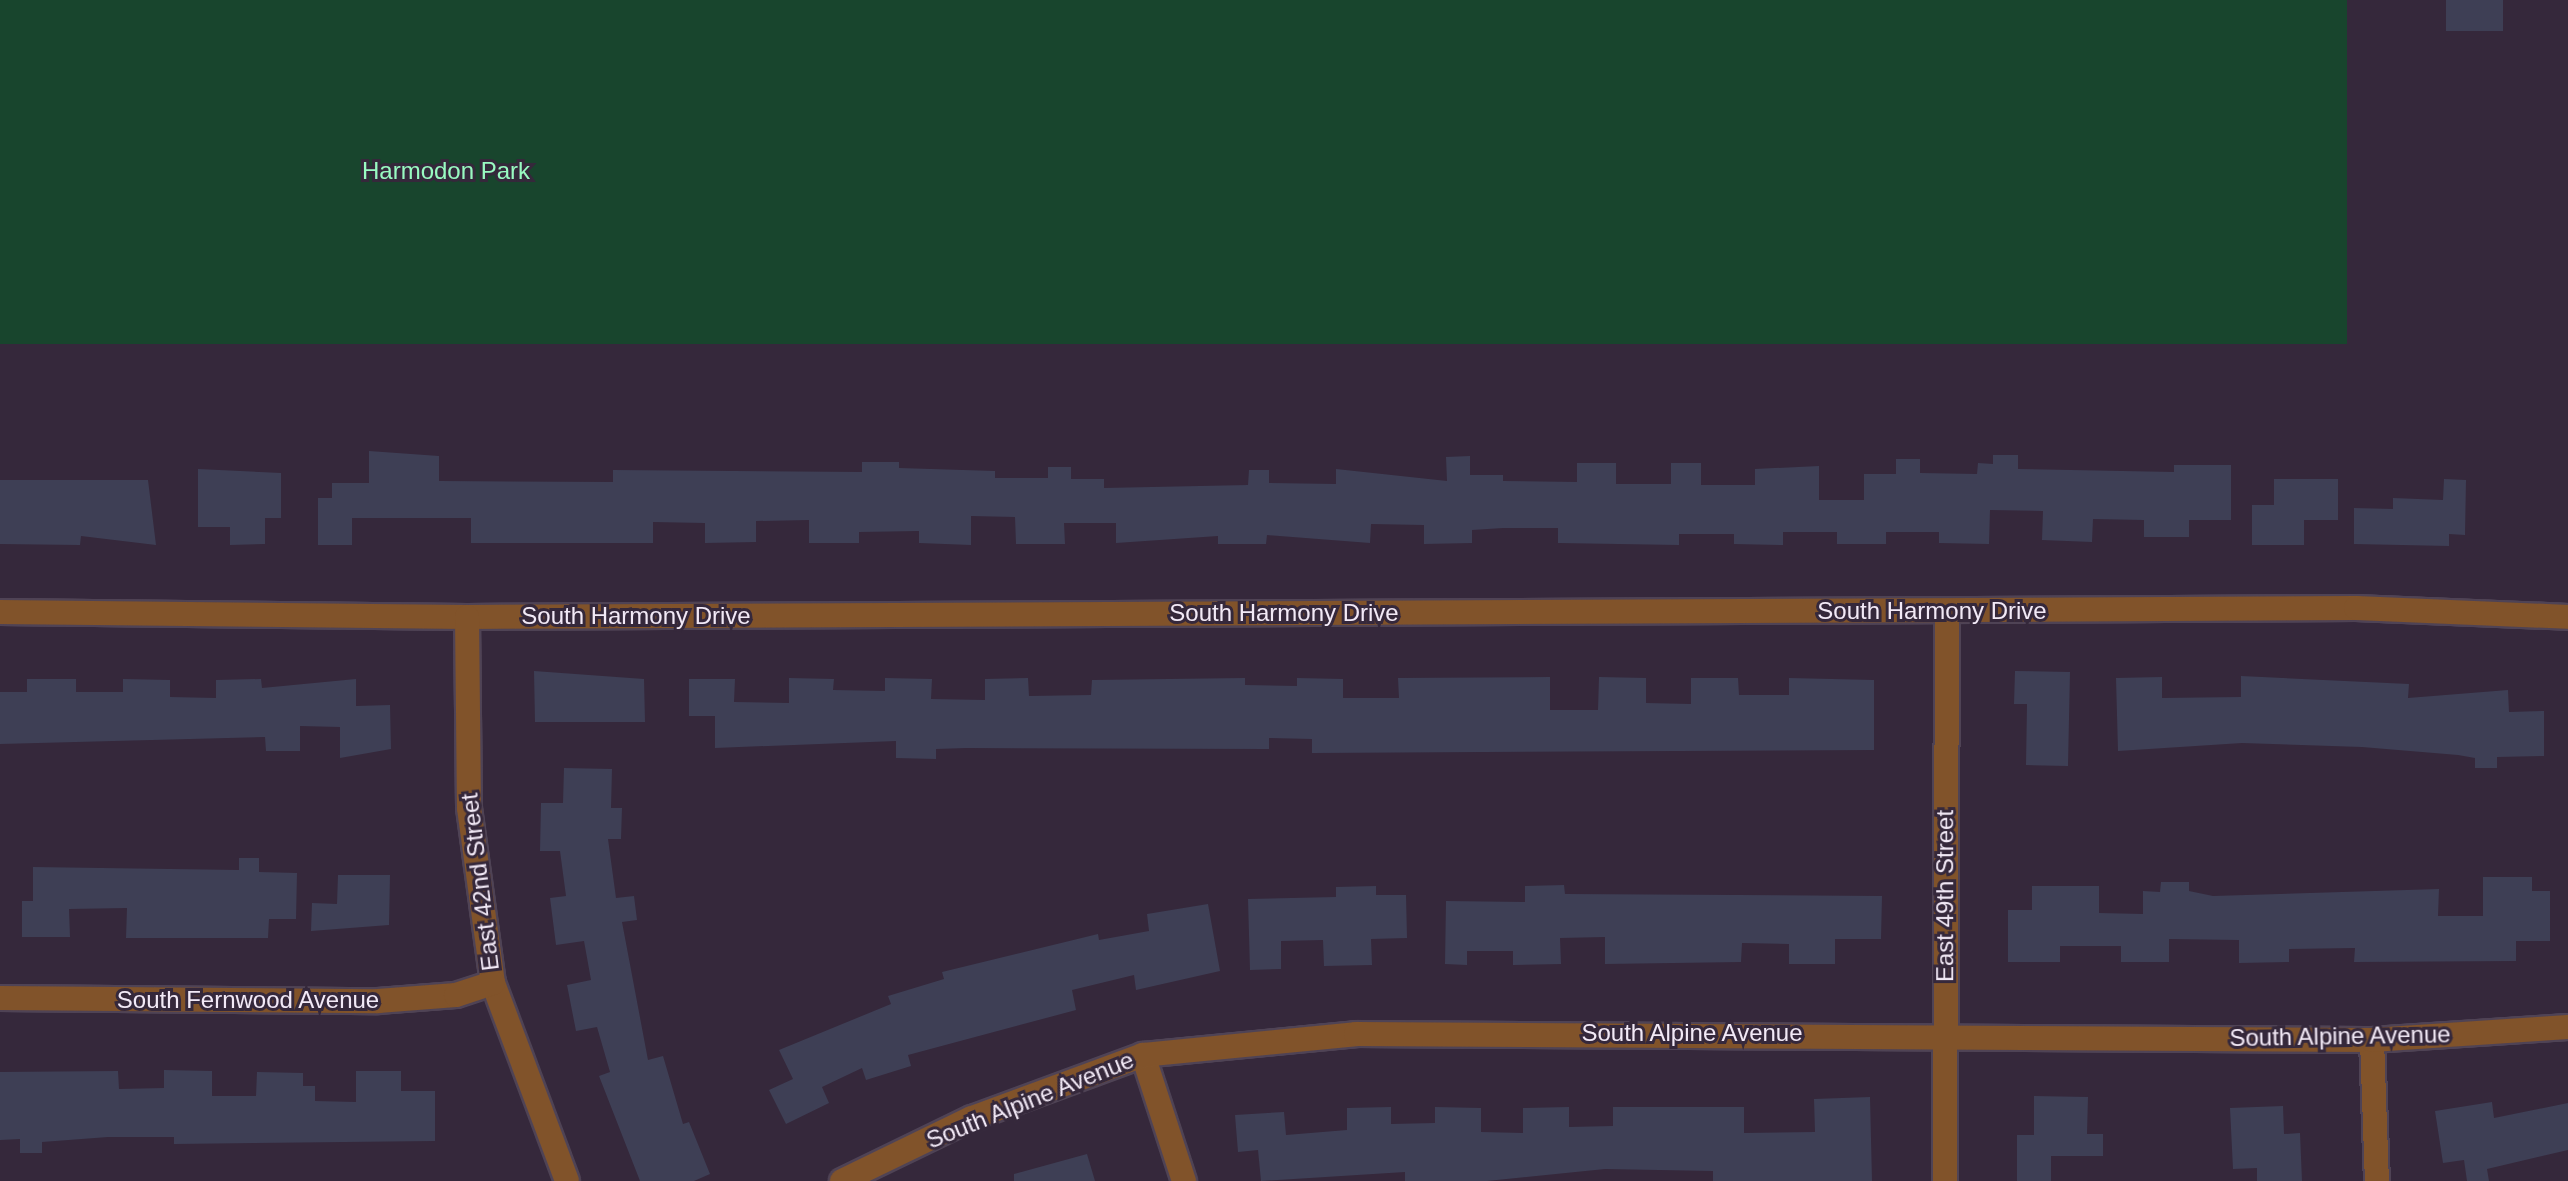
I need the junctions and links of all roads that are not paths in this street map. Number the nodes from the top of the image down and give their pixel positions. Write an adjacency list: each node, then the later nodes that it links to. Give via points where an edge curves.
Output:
1 (1947, 611): 3 (street, South Harmony Drive); 4 (street, South Harmony Drive, via 2356,608); 8 (street, East 49th Street)
2 (0, 612): 3 (street, South Harmony Drive)
3 (467, 617): 5 (street, East 42nd Street, via 469,808)
4 (2568, 617)
5 (493, 983): 6 (street, South Fernwood Avenue, via 456,995 378,1001); 11 (street, East 42nd Street)
6 (0, 998)
7 (2568, 1027): 9 (street, South Alpine Avenue)
8 (1944, 1033): 9 (street, South Alpine Avenue); 10 (street, South Alpine Avenue, via 1356,1034); 14 (street, East 49th Street)
9 (2372, 1040): 15 (street)
10 (1143, 1055): 12 (street, South Alpine Avenue, via 972,1118); 13 (street)
11 (567, 1181)
12 (842, 1181)
13 (1184, 1181)
14 (1945, 1181)
15 (2377, 1181)

